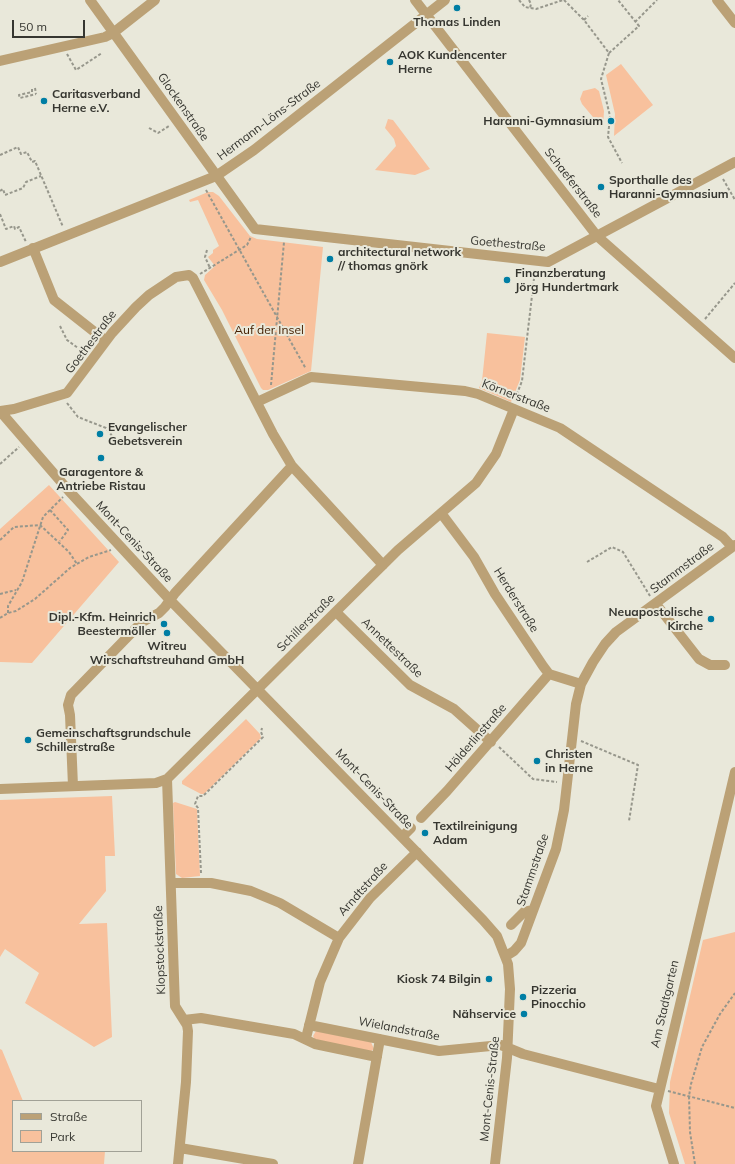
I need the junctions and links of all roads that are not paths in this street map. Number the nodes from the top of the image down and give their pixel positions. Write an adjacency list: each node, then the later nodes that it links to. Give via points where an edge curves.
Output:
1 (90, 0): 8 (street, Glockenstraße)
2 (155, 0): 8 (street)
3 (415, 0): 6 (street, Schaeferstraße)
4 (445, 0): 6 (street, Hermann-Löns-Straße)
5 (717, 0): 7 (street)
6 (427, 15): 11 (street, Hermann-Löns-Straße, via 254,150); 13 (street, Schaeferstraße)
7 (735, 23)
8 (114, 33): 9 (street); 11 (street, Glockenstraße)
9 (0, 61)
10 (735, 162): 13 (street, Goethestraße)
11 (216, 176): 12 (street, Glockenstraße); 14 (street, Hermann-Löns-Straße)
12 (255, 229): 13 (street, Goethestraße, via 548,262)
13 (597, 236): 17 (street, Schaeferstraße)
14 (31, 249): 15 (street, Hermann-Löns-Straße); 16 (street, via 54,300)
15 (0, 262)
16 (106, 341): 18 (street, Goethestraße, via 155,291 182,275 195,277); 20 (street, Goethestraße, via 71,390)
17 (735, 358)
18 (257, 402): 19 (street, Körnerstraße, via 310,377 465,391); 21 (street)
19 (514, 409): 22 (street, Schillerstraße, via 489,467 468,491); 23 (street, Körnerstraße, via 560,428)
20 (0, 411): 25 (street, Mont-Cenis-Straße, via 25,442)
21 (292, 466): 24 (street); 25 (street, Mont-Cenis-Straße)
22 (441, 513): 24 (street, Schillerstraße); 29 (street, Herderstraße, via 474,557 519,632)
23 (733, 546): 26 (street, Stammstraße)
24 (383, 565): 27 (street, Schillerstraße)
25 (170, 600): 31 (street, Mont-Cenis-Straße); 35 (street, via 159,613 142,622 71,695 68,705)
26 (656, 604): 28 (street, via 699,659 710,665); 30 (street, Stammstraße, via 616,632 605,644)
27 (336, 612): 31 (street, Schillerstraße); 32 (street, Annettestraße, via 410,686 454,709)
28 (725, 665)
29 (550, 674): 30 (street); 32 (street, Hölderlinstraße)
30 (581, 684): 42 (street, Stammstraße, via 576,704 564,810 556,849)
31 (257, 689): 34 (street, Schillerstraße, via 178,771); 39 (street, Mont-Cenis-Straße)
32 (491, 742): 37 (street, Hölderlinstraße)
33 (735, 772): 52 (street, Am Stadtgarten)
34 (167, 779): 35 (street, Schillerstraße, via 156,783); 41 (street, Klopstockstraße)
35 (73, 786): 36 (street, Schillerstraße)
36 (0, 790)
37 (421, 818)
38 (411, 828): 39 (street)
39 (402, 837): 40 (street, Mont-Cenis-Straße)
40 (417, 852): 44 (street, Arndtstraße, via 370,898); 45 (street, Mont-Cenis-Straße, via 490,927)
41 (171, 883): 44 (street, via 202,882 263,895); 46 (street, Klopstockstraße, via 175,1006)
42 (533, 910): 43 (street, via 524,912); 45 (street, Stammstraße, via 521,942)
43 (510, 925)
44 (339, 938): 47 (street, Arndtstraße, via 320,982)
45 (506, 956): 50 (street, Mont-Cenis-Straße, via 510,975)
46 (184, 1020): 48 (street, via 201,1018); 53 (street, Klopstockstraße, via 188,1031)
47 (309, 1025): 48 (street, Arndtstraße); 49 (street, Wielandstraße)
48 (306, 1038): 51 (street, via 315,1044)
49 (380, 1039): 50 (street, Wielandstraße, via 439,1051 494,1045); 51 (street)
50 (508, 1047): 52 (street, via 523,1054); 57 (street, Mont-Cenis-Straße)
51 (377, 1057): 56 (street)
52 (659, 1089): 58 (street, Am Stadtgarten, via 656,1106)
53 (180, 1148): 54 (street, Klopstockstraße); 55 (street)
54 (178, 1164)
55 (273, 1164)
56 (358, 1164)
57 (495, 1164)
58 (674, 1164)

